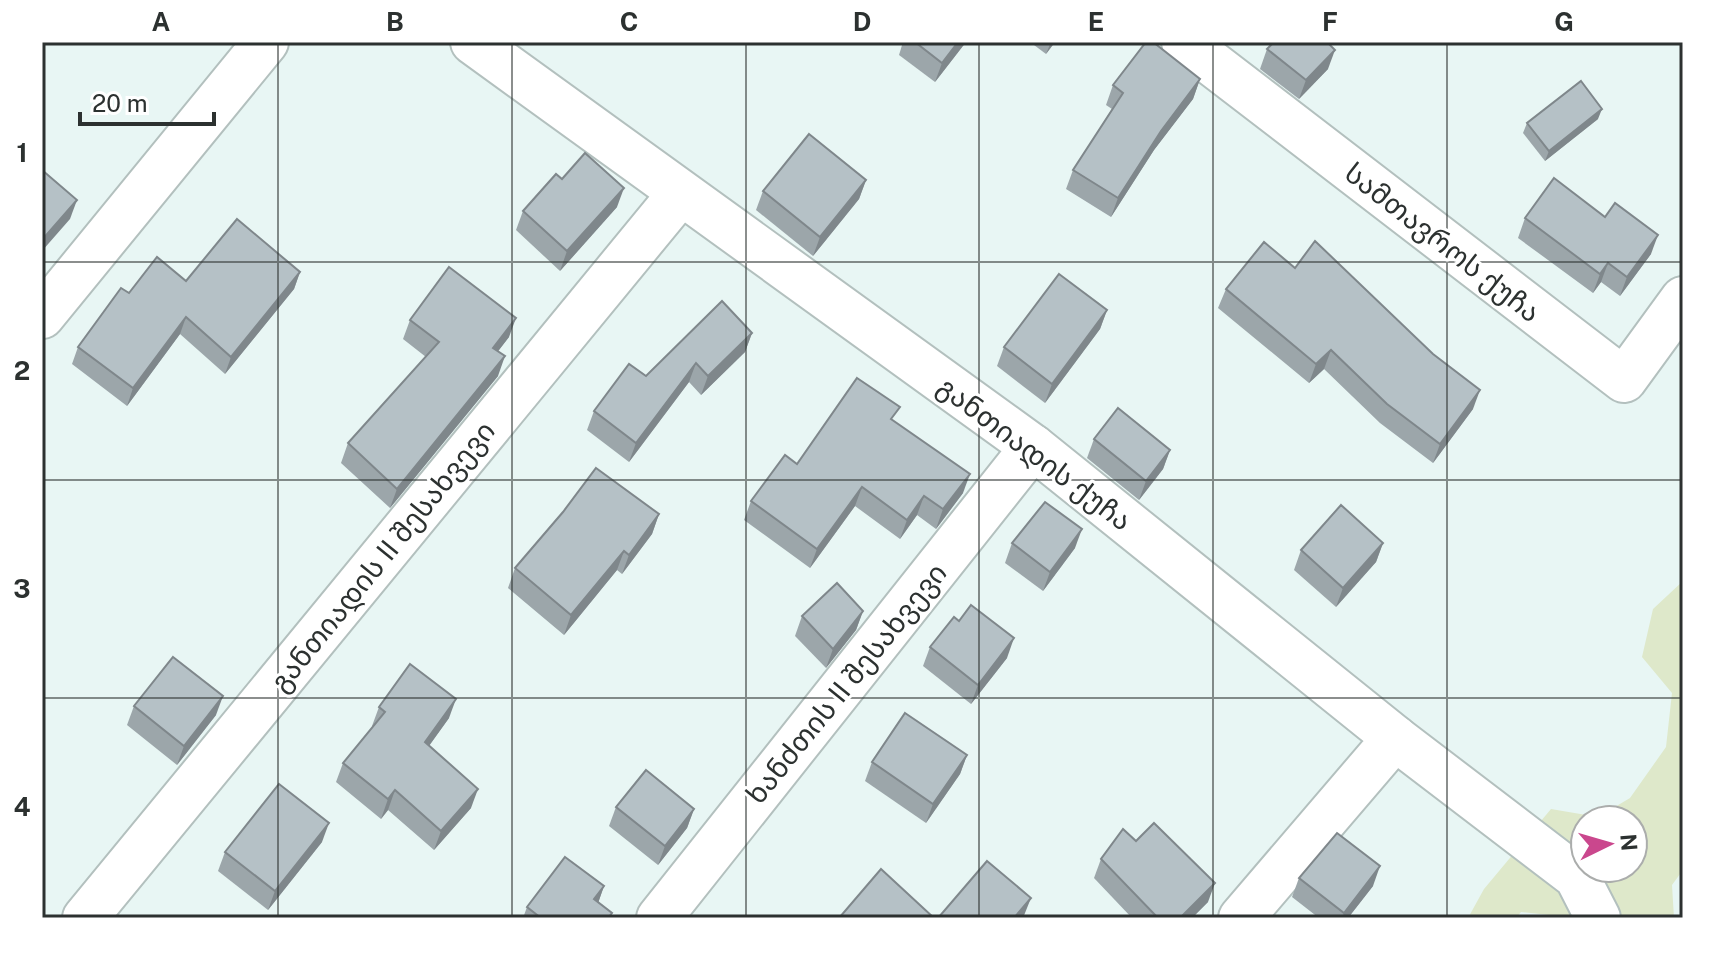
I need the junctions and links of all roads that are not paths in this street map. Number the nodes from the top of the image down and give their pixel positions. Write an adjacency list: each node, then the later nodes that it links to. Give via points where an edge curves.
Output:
1 (266, 42): 6 (street)
2 (473, 42): 4 (street, განთიადის ქუჩა)
3 (1184, 42): 5 (street, სამთავროს ქუჩა, via 1624,380)
4 (680, 194): 7 (street, განთიადის ქუჩა); 9 (street, განთიადის II შესახვევი)
5 (1683, 299)
6 (42, 316)
7 (1033, 447): 8 (street, განთიადის ქუჩა); 10 (street, ხანძთის II შესახვევი)
8 (1395, 738): 11 (street); 12 (street, განთიადის ქუჩა, via 1577,877)
9 (85, 918)
10 (659, 918)
11 (1241, 918)
12 (1598, 918)

